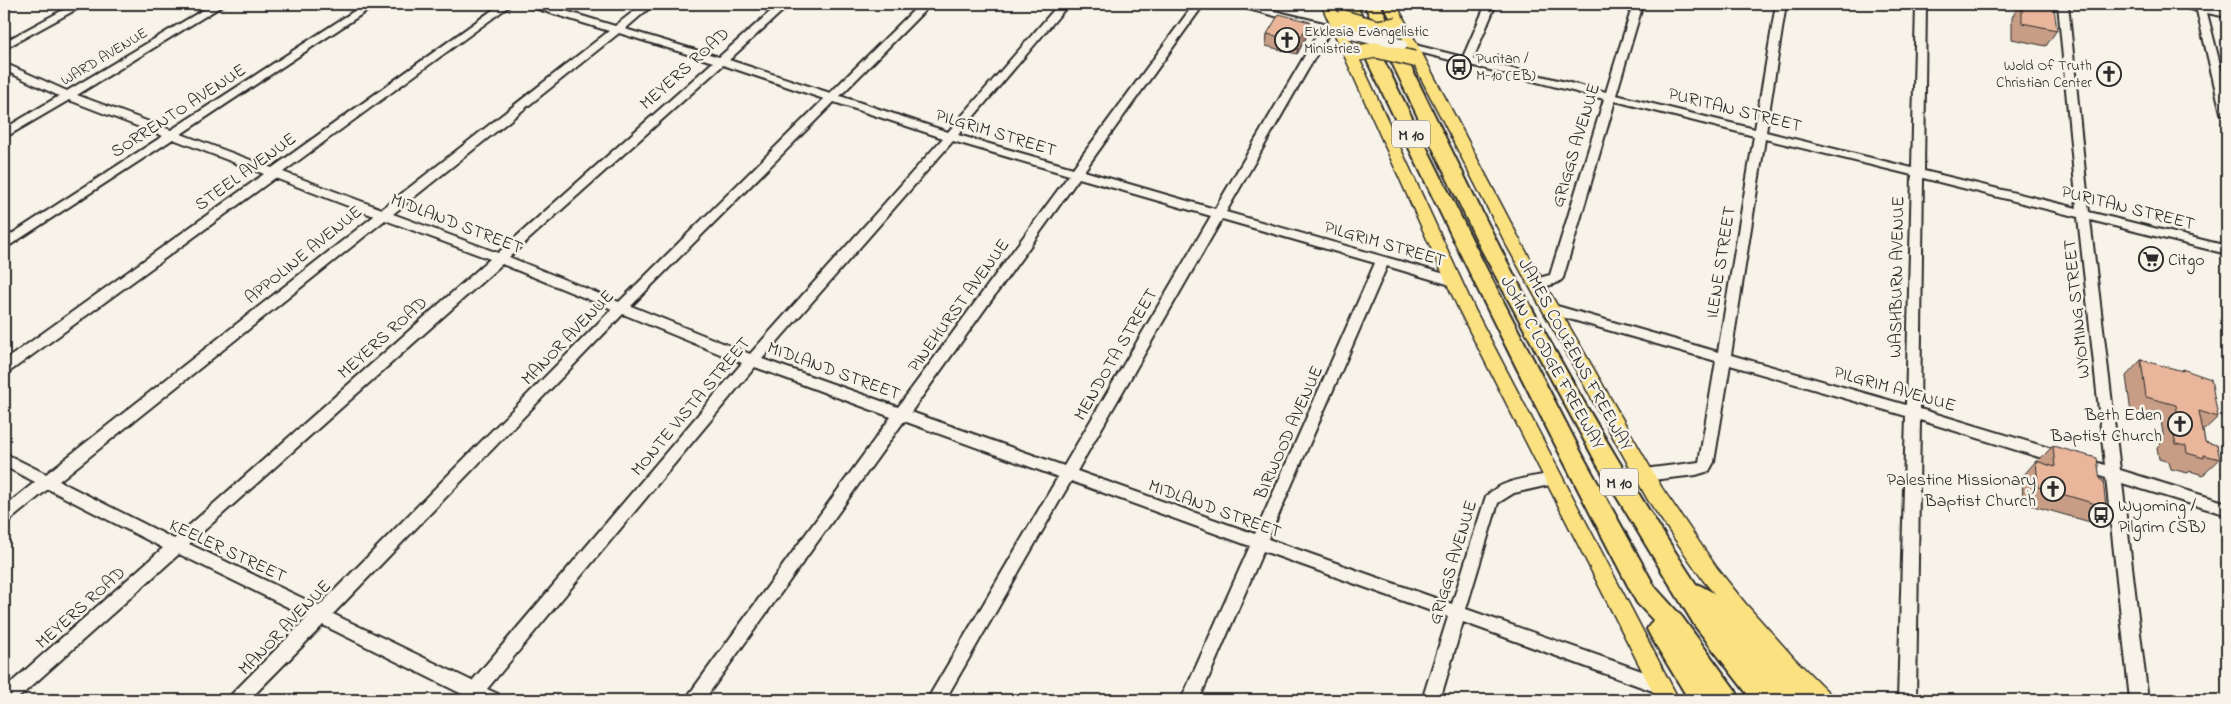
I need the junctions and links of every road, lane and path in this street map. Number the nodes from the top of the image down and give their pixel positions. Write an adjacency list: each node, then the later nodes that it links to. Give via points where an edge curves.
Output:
1 (81, 4): 26 (street)
2 (220, 4): 32 (street, WARD AVENUE)
3 (372, 4): 38 (street, SORRENTO AVENUE)
4 (507, 4): 40 (street, STEEL AVENUE)
5 (532, 4): 25 (street, PILGRIM STREET)
6 (649, 4): 25 (street, APPOLINE AVENUE)
7 (785, 4): 29 (street, MEYERS ROAD)
8 (926, 4): 34 (street, MANOR AVENUE)
9 (1064, 4): 39 (street, MONTE VISTA STREET)
10 (1199, 4): 42 (street, PINEHURST AVENUE)
11 (1234, 4): 23 (street, PURITAN STREET)
12 (1328, 4): 23 (main road)
13 (1372, 4): 69 (highway, JOHN C LODGE FREEWAY / M 10, via 1491,249 1606,460)
14 (1389, 4): 24 (main road, JAMES COUZENS FREEWAY)
15 (1491, 4): 30 (street)
16 (1638, 4): 33 (street, GRIGGS AVENUE)
17 (1781, 4): 36 (street, ILENE STREET)
18 (1920, 4): 41 (street, WASHBURN AVENUE)
19 (2063, 4): 45 (street, WYOMING STREET)
20 (2176, 4): 21 (street)
21 (2200, 6): 22 (street); 35 (street)
22 (2227, 14)
23 (1342, 22): 24 (main road, bridge, via 1389,28); 27 (street, PURITAN STREET, bridge); 28 (main road); 44 (street, MENDOTA STREET); 70 (highway, JOHN C LODGE FREEWAY / M 10, via 1474,264)
24 (1398, 23): 27 (main road, JAMES COUZENS FREEWAY)
25 (618, 29): 29 (street, PILGRIM STREET); 43 (street, APPOLINE AVENUE)
26 (4, 46)
27 (1413, 55): 28 (main road, bridge, via 1376,50); 30 (street, PURITAN STREET); 51 (main road, JAMES COUZENS FREEWAY)
28 (1357, 57): 50 (main road)
29 (721, 61): 34 (street, PILGRIM STREET); 48 (street, MEYERS ROAD)
30 (1467, 61): 33 (street, PURITAN STREET)
31 (4, 66): 32 (street, MIDLAND STREET)
32 (69, 95): 37 (street, WARD AVENUE); 38 (street, MIDLAND STREET)
33 (1611, 96): 36 (street, PURITAN STREET); 51 (street, GRIGGS AVENUE, via 1556,278)
34 (833, 98): 39 (street, PILGRIM STREET); 52 (street, MANOR AVENUE)
35 (2227, 113)
36 (1761, 133): 41 (street, PURITAN STREET); 54 (street, ILENE STREET)
37 (4, 134)
38 (173, 134): 40 (street, MIDLAND STREET); 46 (street, SORRENTO AVENUE)
39 (950, 137): 42 (street, PILGRIM STREET); 55 (street, MONTE VISTA STREET)
40 (273, 172): 43 (street, MIDLAND STREET); 56 (street, STEEL AVENUE)
41 (1917, 172): 45 (street, PURITAN STREET); 57 (street, WASHBURN AVENUE)
42 (1077, 174): 44 (street, PILGRIM STREET); 58 (street, PINEHURST AVENUE)
43 (382, 214): 48 (street, MIDLAND STREET); 64 (street, APPOLINE AVENUE)
44 (1219, 214): 49 (street, PILGRIM STREET); 60 (street, MENDOTA STREET)
45 (2083, 214): 47 (street, PURITAN STREET); 61 (street, WYOMING STREET)
46 (4, 245)
47 (2227, 250)
48 (499, 258): 52 (street, MIDLAND STREET); 68 (street, MEYERS ROAD)
49 (1383, 260): 50 (street, PILGRIM STREET); 67 (street, BIRWOOD AVENUE)
50 (1454, 281): 63 (main road)
51 (1536, 283): 53 (main road, JAMES COUZENS FREEWAY)
52 (621, 308): 55 (street, MIDLAND STREET); 72 (street, MANOR AVENUE)
53 (1550, 309): 54 (street, PILGRIM AVENUE); 62 (main road, JAMES COUZENS FREEWAY)
54 (1724, 358): 57 (street, PILGRIM AVENUE); 62 (street, ILENE STREET, via 1704,467)
55 (752, 361): 58 (street, MIDLAND STREET); 74 (street, MONTE VISTA STREET)
56 (4, 368)
57 (1912, 412): 61 (street, PILGRIM AVENUE); 87 (street, WASHBURN AVENUE)
58 (902, 415): 60 (street, MIDLAND STREET); 78 (street, PINEHURST AVENUE)
59 (4, 459): 64 (street, KEELER STREET)
60 (1067, 474): 67 (street, MIDLAND STREET); 79 (street, MENDOTA STREET)
61 (2113, 474): 65 (street, PILGRIM AVENUE); 88 (street, WYOMING STREET)
62 (1644, 475): 86 (main road, JAMES COUZENS FREEWAY, via 1710,574 1786,665)
63 (1553, 479): 71 (street, GRIGGS AVENUE, via 1506,488 1491,500); 73 (main road)
64 (46, 482): 66 (street, APPOLINE AVENUE); 68 (street, KEELER STREET)
65 (2227, 509)
66 (4, 516)
67 (1259, 543): 71 (street, MIDLAND STREET); 80 (street, BIRWOOD AVENUE)
68 (176, 546): 72 (street, KEELER STREET); 75 (street, MEYERS ROAD)
69 (1683, 585): 84 (highway, JOHN C LODGE FREEWAY / M 10, via 1704,618); 85 (highway, via 1726,619)
70 (1646, 595): 82 (highway, via 1658,626); 83 (highway, JOHN C LODGE FREEWAY / M 10, via 1673,625)
71 (1456, 614): 73 (street, MIDLAND STREET); 81 (street, GRIGGS AVENUE)
72 (321, 617): 74 (street, KEELER STREET); 76 (street, MANOR AVENUE)
73 (1665, 693)
74 (471, 696): 77 (street, KEELER STREET)
75 (4, 700)
76 (238, 700)
77 (492, 700)
78 (694, 700)
79 (936, 700)
80 (1190, 700)
81 (1431, 700)
82 (1704, 700)
83 (1727, 700)
84 (1768, 700)
85 (1798, 700)
86 (1821, 700)
87 (1906, 700)
88 (2139, 700)

